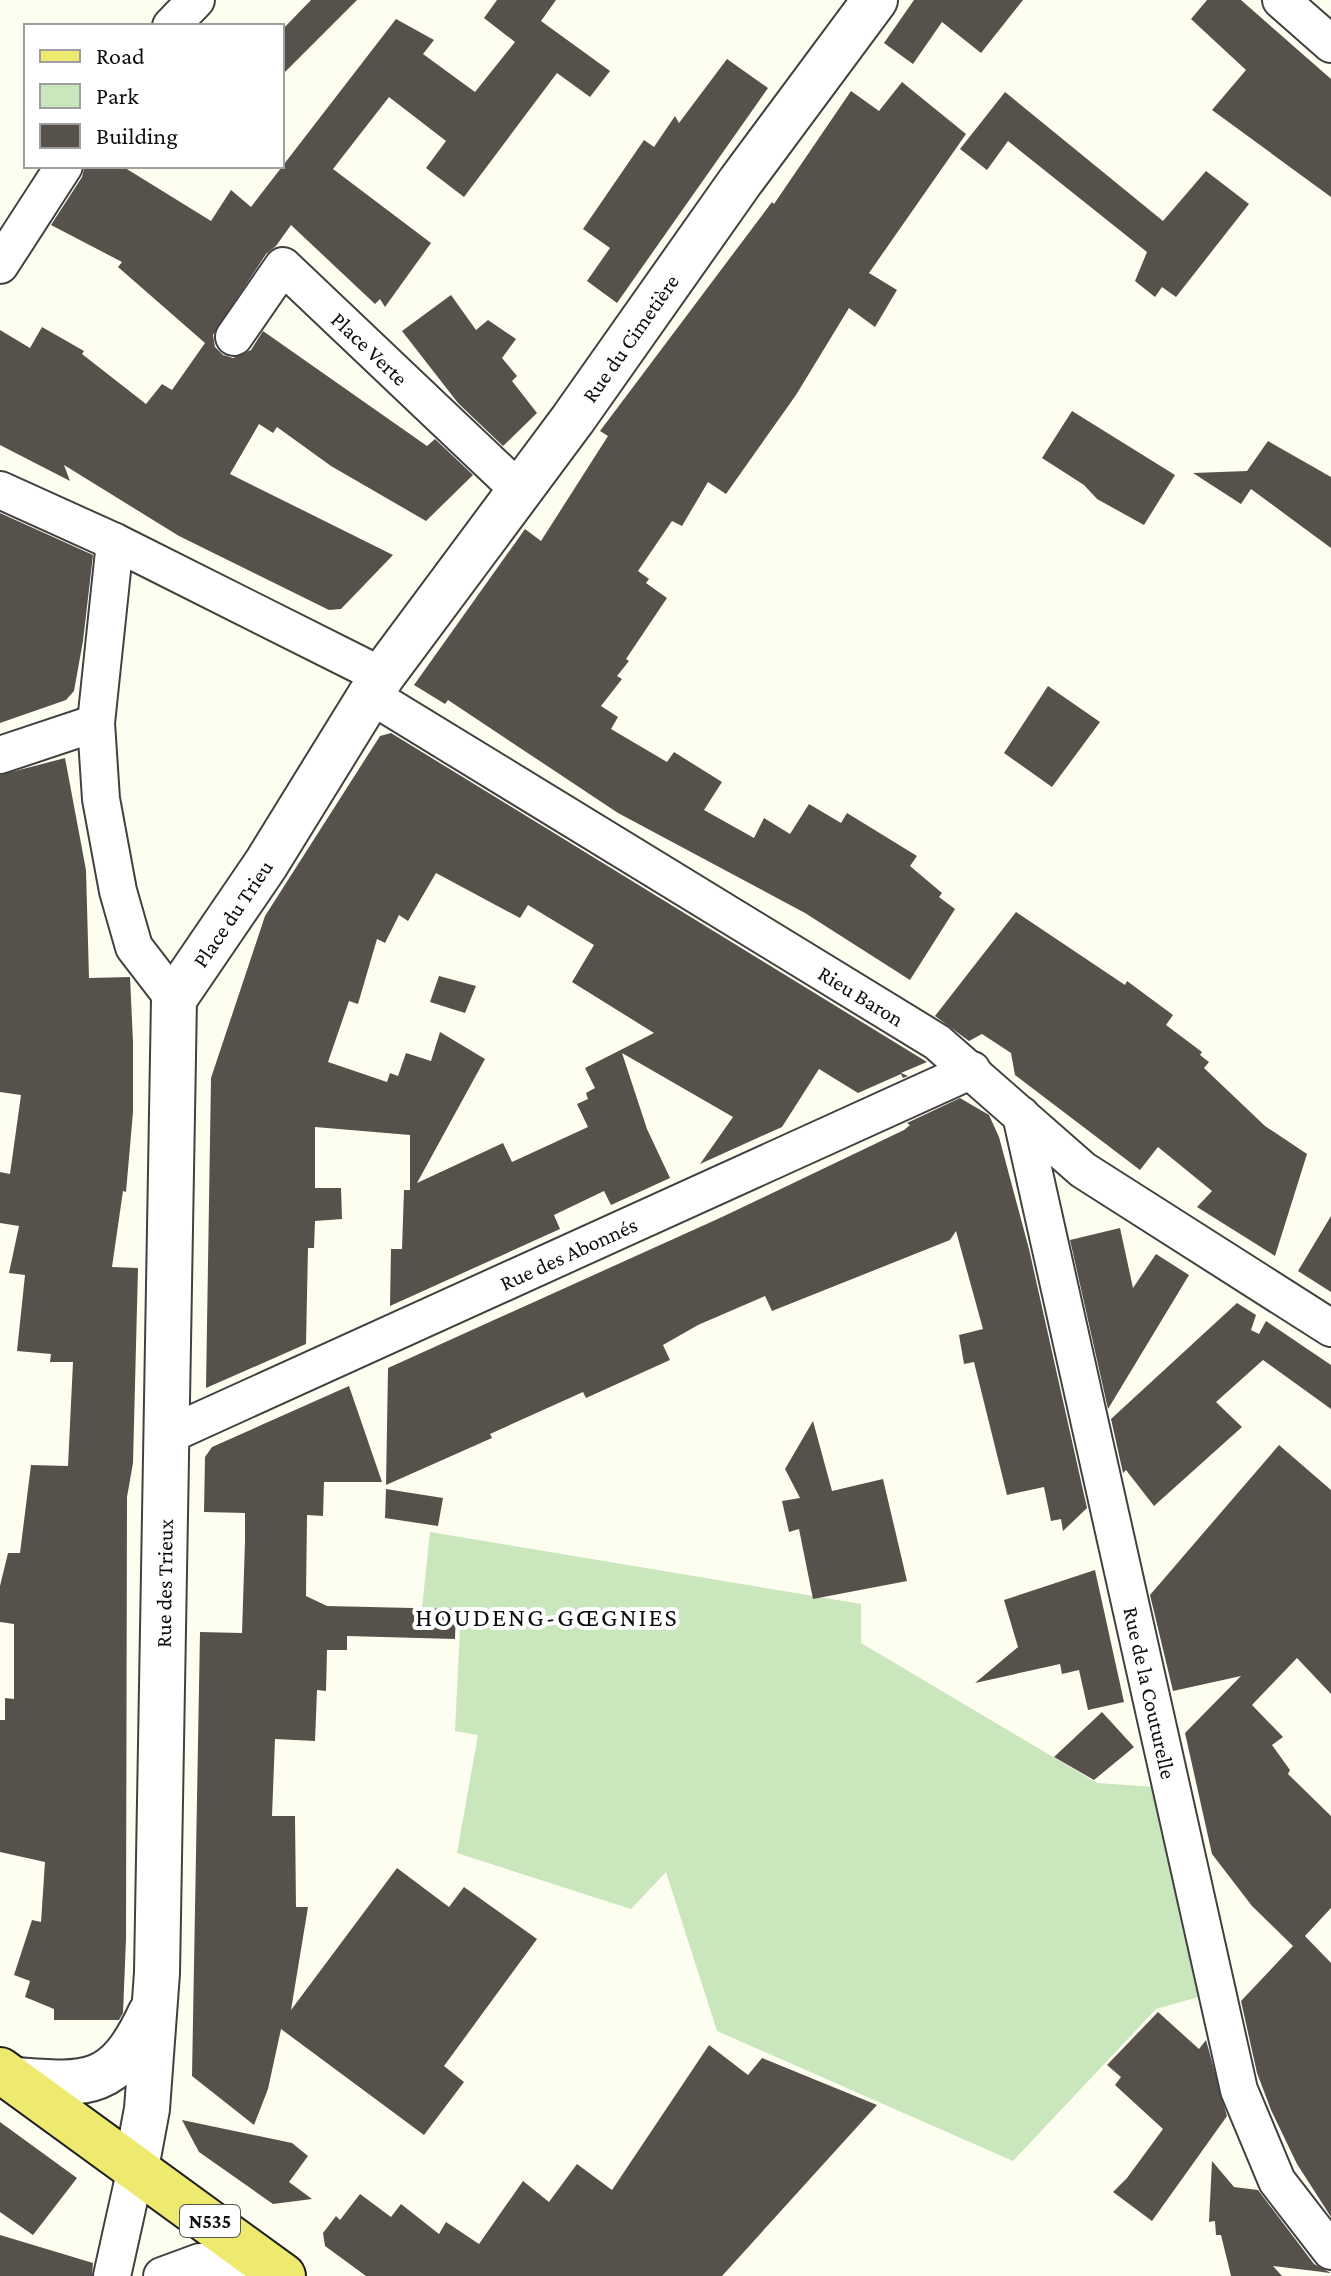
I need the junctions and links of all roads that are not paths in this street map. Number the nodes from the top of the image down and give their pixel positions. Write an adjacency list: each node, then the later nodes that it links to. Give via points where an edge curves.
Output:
1 (196, 0): 4 (street)
2 (875, 0): 10 (street, Rue du Cimetière)
3 (1281, 0): 5 (street)
4 (173, 24)
5 (1331, 44)
6 (63, 168): 7 (street)
7 (0, 265)
8 (234, 337): 10 (street, Place Verte, via 283,266)
9 (0, 490): 11 (street)
10 (519, 490): 12 (street, Rue du Cimetière)
11 (115, 542): 12 (street); 13 (street)
12 (376, 686): 15 (street, Place du Trieu, via 266,864); 16 (street, Rieu Baron, via 937,1042)
13 (96, 723): 14 (street); 15 (street, via 101,799 118,891 134,947)
14 (0, 755)
15 (174, 999): 19 (street, Rue des Trieux)
16 (972, 1070): 17 (street, Rieu Baron); 19 (street, Rue des Abonnés)
17 (1021, 1115): 18 (street, Rieu Baron, via 1083,1170); 23 (street, Rue de la Couturelle, via 1239,2090 1277,2181)
18 (1331, 1328)
19 (166, 1436): 20 (street, Rue des Trieux)
20 (154, 2005): 21 (street, via 134,2049 98,2078 69,2085); 22 (street, Rue des Trieux, via 147,2109)
21 (7, 2075): 22 (main road, N535)
22 (136, 2168): 24 (main road, N535); 25 (street)
23 (1331, 2251)
24 (274, 2269): 26 (street, via 200,2262)
25 (112, 2276)
26 (162, 2276)

